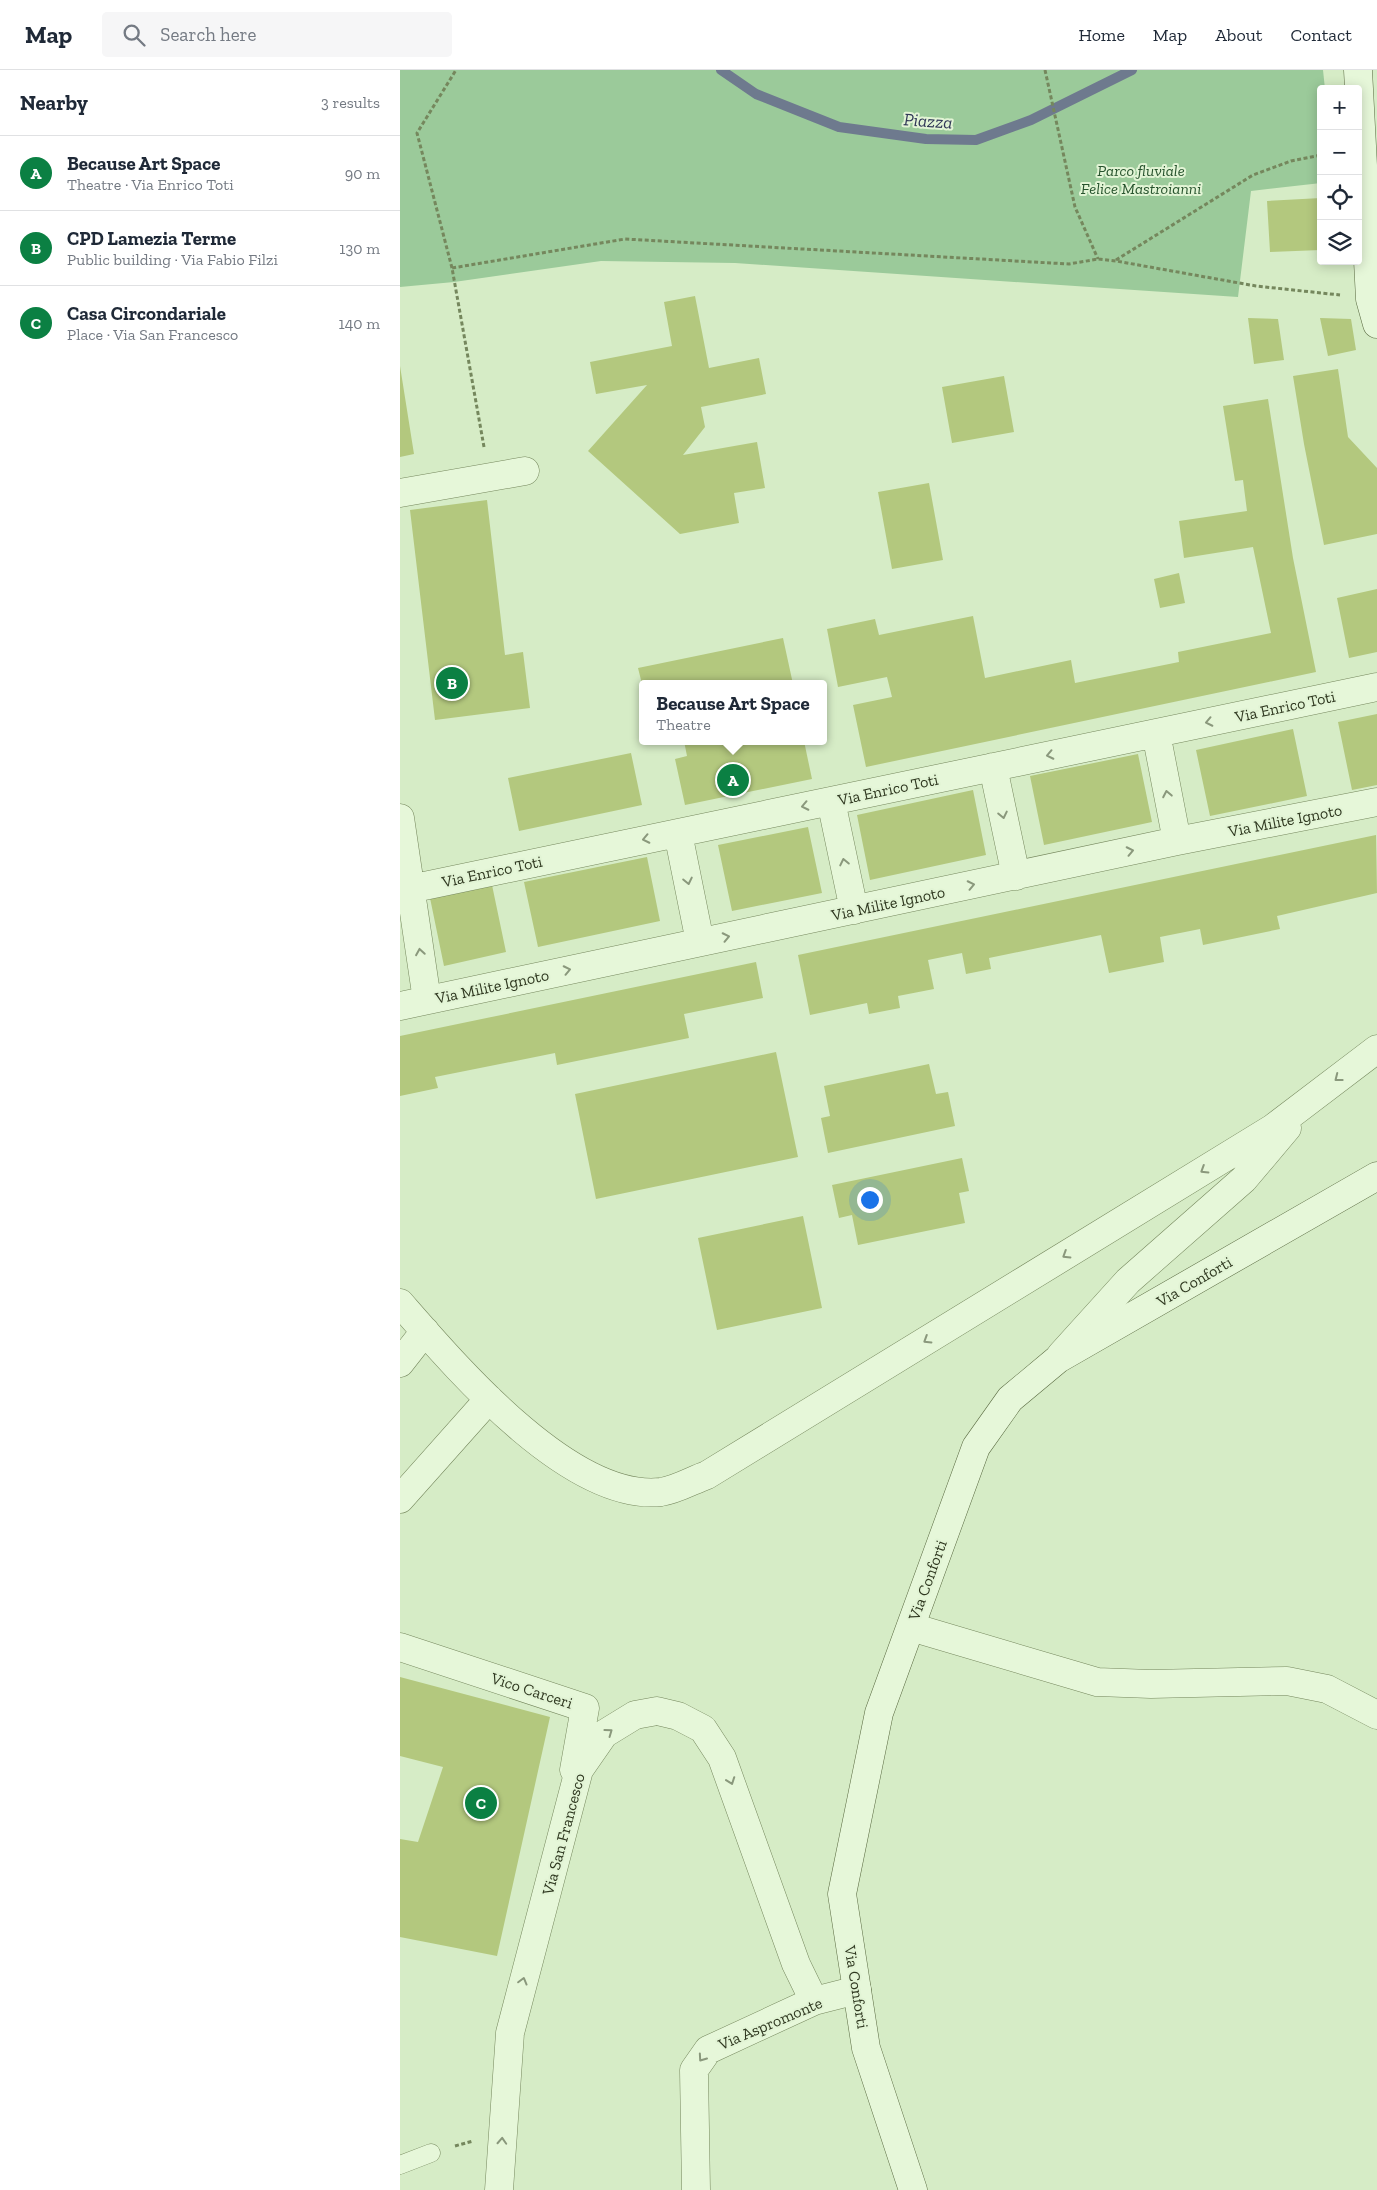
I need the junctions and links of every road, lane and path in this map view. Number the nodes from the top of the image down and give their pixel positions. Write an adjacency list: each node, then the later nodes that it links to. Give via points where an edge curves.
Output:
1 (456, 70): 8 (path, via 417,133)
2 (1044, 70): 6 (path, via 1075,207)
3 (1358, 70): 4 (street)
4 (1368, 98): 9 (street)
5 (1317, 156): 7 (path, via 1291,161 1254,175)
6 (1098, 259): 7 (path); 8 (path, via 1069,264 625,239)
7 (1116, 260): 9 (path)
8 (452, 268): 11 (path)
9 (1374, 311)
10 (525, 471): 11 (street)
11 (489, 477): 12 (street)
12 (400, 493)
13 (1377, 687): 14 (street, Via Enrico Toti, one-way to 14)
14 (1156, 733): 15 (street, Via Enrico Toti, one-way to 15); 20 (street, one-way to 14)
15 (994, 767): 16 (street, Via Enrico Toti); 21 (street, one-way to 21)
16 (831, 801): 19 (street, Via Enrico Toti, one-way to 19); 23 (street, one-way to 16)
17 (1377, 802): 20 (street, Via Milite Ignoto)
18 (400, 818): 22 (street)
19 (678, 833): 22 (street, Via Enrico Toti, one-way to 22); 24 (street, one-way to 24)
20 (1177, 841): 21 (street, Via Milite Ignoto, one-way to 20)
21 (1016, 876): 23 (street, Via Milite Ignoto, one-way to 21)
22 (405, 889): 25 (street, one-way to 22)
23 (854, 910): 24 (street, Via Milite Ignoto, one-way to 23)
24 (700, 942): 25 (street, Via Milite Ignoto, one-way to 24)
25 (427, 1000): 26 (street, Via Milite Ignoto)
26 (400, 1006)
27 (1377, 1049): 28 (street, one-way to 28)
28 (1316, 1094): 32 (street, via 1244,1179 1128,1281); 34 (street, one-way to 34, via 1273,1128 707,1475 661,1492 614,1488 567,1464)
29 (1377, 1176): 32 (street, Via Conforti)
30 (400, 1303): 31 (street)
31 (424, 1331): 33 (street); 34 (street)
32 (1058, 1359): 36 (street, Via Conforti, via 1010,1399 976,1447)
33 (400, 1363)
34 (489, 1398): 35 (street)
35 (400, 1499)
36 (911, 1627): 38 (street, via 1097,1682 1287,1681 1327,1688); 40 (street, Via Conforti, via 879,1713 842,1894)
37 (400, 1647): 39 (street, Vico Carceri, via 585,1708)
38 (1377, 1714)
39 (566, 1818): 41 (street, Via San Francesco, one-way to 41, via 578,1770 604,1734 635,1715 657,1711 678,1716 703,1729 722,1758 796,1964); 42 (street, Via San Francesco, one-way to 39, via 510,2033)
40 (857, 1990): 41 (street, Via Aspromonte); 47 (street, Via Conforti, via 866,2048)
41 (814, 2001): 46 (street, Via Aspromonte, one-way to 46, via 708,2050 694,2070)
42 (502, 2132): 43 (path); 45 (street, Via San Francesco, one-way to 42)
43 (431, 2153): 44 (lane)
44 (400, 2165)
45 (499, 2190)
46 (696, 2190)
47 (914, 2190)

